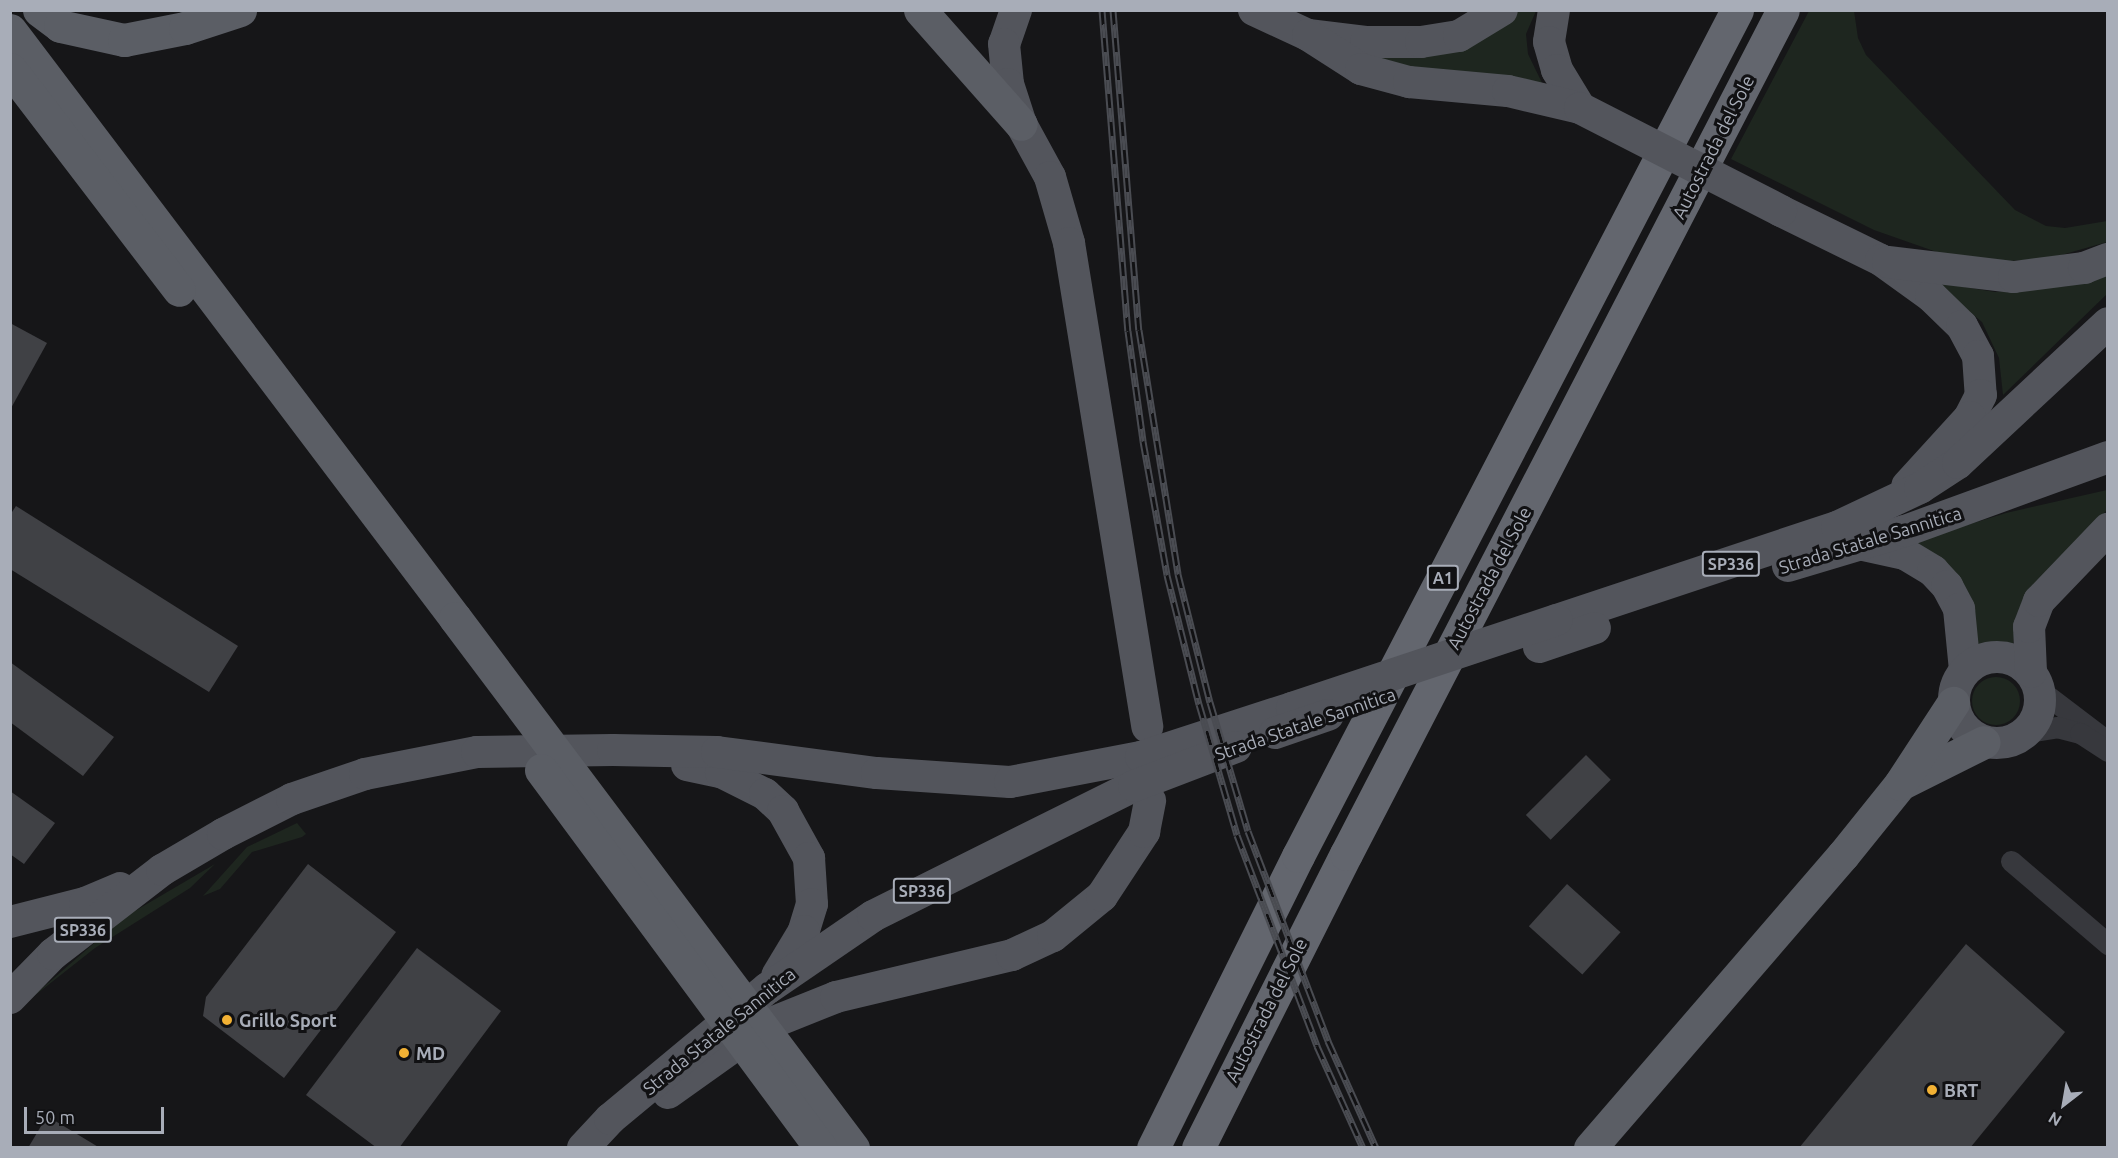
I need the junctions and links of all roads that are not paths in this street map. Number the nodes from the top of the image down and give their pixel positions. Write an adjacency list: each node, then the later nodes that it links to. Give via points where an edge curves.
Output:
1 (39, 10): 2 (highway, via 60,26 124,40 185,28)
2 (240, 10)
3 (920, 10): 14 (highway)
4 (1016, 10): 14 (main road, via 1004,44 1008,84)
5 (1254, 10): 11 (main road)
6 (1502, 10): 11 (main road, via 1459,36 1421,42 1366,42)
7 (1554, 10): 13 (main road, via 1549,42 1557,70)
8 (1737, 10): 45 (highway, A1, via 1298,856)
9 (1783, 10): 46 (highway, Autostrada del Sole / A1, via 1351,843)
10 (10, 30): 22 (highway)
11 (1308, 35): 13 (main road, Strada Statale Sannitica, via 1361,69 1409,82 1508,91)
12 (10, 69): 22 (highway)
13 (1580, 108): 16 (main road, Strada Statale Sannitica / SP336, bridge)
14 (1021, 124): 27 (main road, via 1050,177 1069,243)
15 (2108, 259): 16 (main road, Strada Statale Sannitica / SP336, via 2084,268 2014,277)
16 (1881, 261): 19 (main road, Strada Statale Sannitica / SP336, via 1931,296 1962,326 1978,356 1981,395 1970,417)
17 (2108, 323): 19 (main road, Strada Statale Sannitica / SP336, via 1958,463 1920,489)
18 (2108, 457): 21 (main road, Strada Statale Sannitica / SP336, via 1989,502)
19 (1899, 496): 26 (main road, Strada Statale Sannitica / SP336, bridge, via 1837,527 1557,620)
20 (2108, 529): 24 (main road, via 2039,601 2029,627)
21 (1860, 544): 23 (main road, via 1905,554 1933,571 1947,586 1959,609); 26 (main road, Strada Statale Sannitica / SP336, bridge, via 1539,647)
22 (447, 624): 43 (highway, bridge); 44 (highway, bridge)
23 (1965, 670): 24 (main road, via 1986,657 1999,656 2022,664); 25 (main road, via 1956,685)
24 (2035, 681): 28 (main road, via 2039,713); 30 (street)
25 (1953, 703): 29 (main road, via 1963,727); 33 (highway)
26 (1283, 720): 31 (main road, via 1141,757 1010,782 877,773 717,752); 39 (main road, Strada Statale Sannitica / SP336, via 1134,786 883,911)
27 (1147, 727)
28 (2027, 732): 29 (main road, via 1999,744); 32 (street, via 2057,726 2080,733)
29 (1984, 742): 33 (highway, via 1930,765)
30 (2108, 744)
31 (613, 750): 36 (main road, via 477,752 365,774 286,802); 39 (main road, SP336, via 721,772 765,794 783,811 809,858 812,904 793,951)
32 (2108, 751)
33 (1900, 784): 47 (highway)
34 (1150, 801): 41 (main road, via 1144,832 1102,896 1053,936 1012,955 836,997 759,1028 682,1086)
35 (2011, 861): 38 (street)
36 (162, 870): 37 (main road, via 85,903); 40 (main road, SP336, via 53,954)
37 (10, 922)
38 (2108, 944)
39 (768, 988): 41 (main road, Strada Statale Sannitica / SP336)
40 (10, 998)
41 (610, 1119): 42 (main road, Strada Statale Sannitica / SP336)
42 (583, 1148)
43 (821, 1148)
44 (853, 1148)
45 (1153, 1148)
46 (1198, 1148)
47 (1590, 1148)

